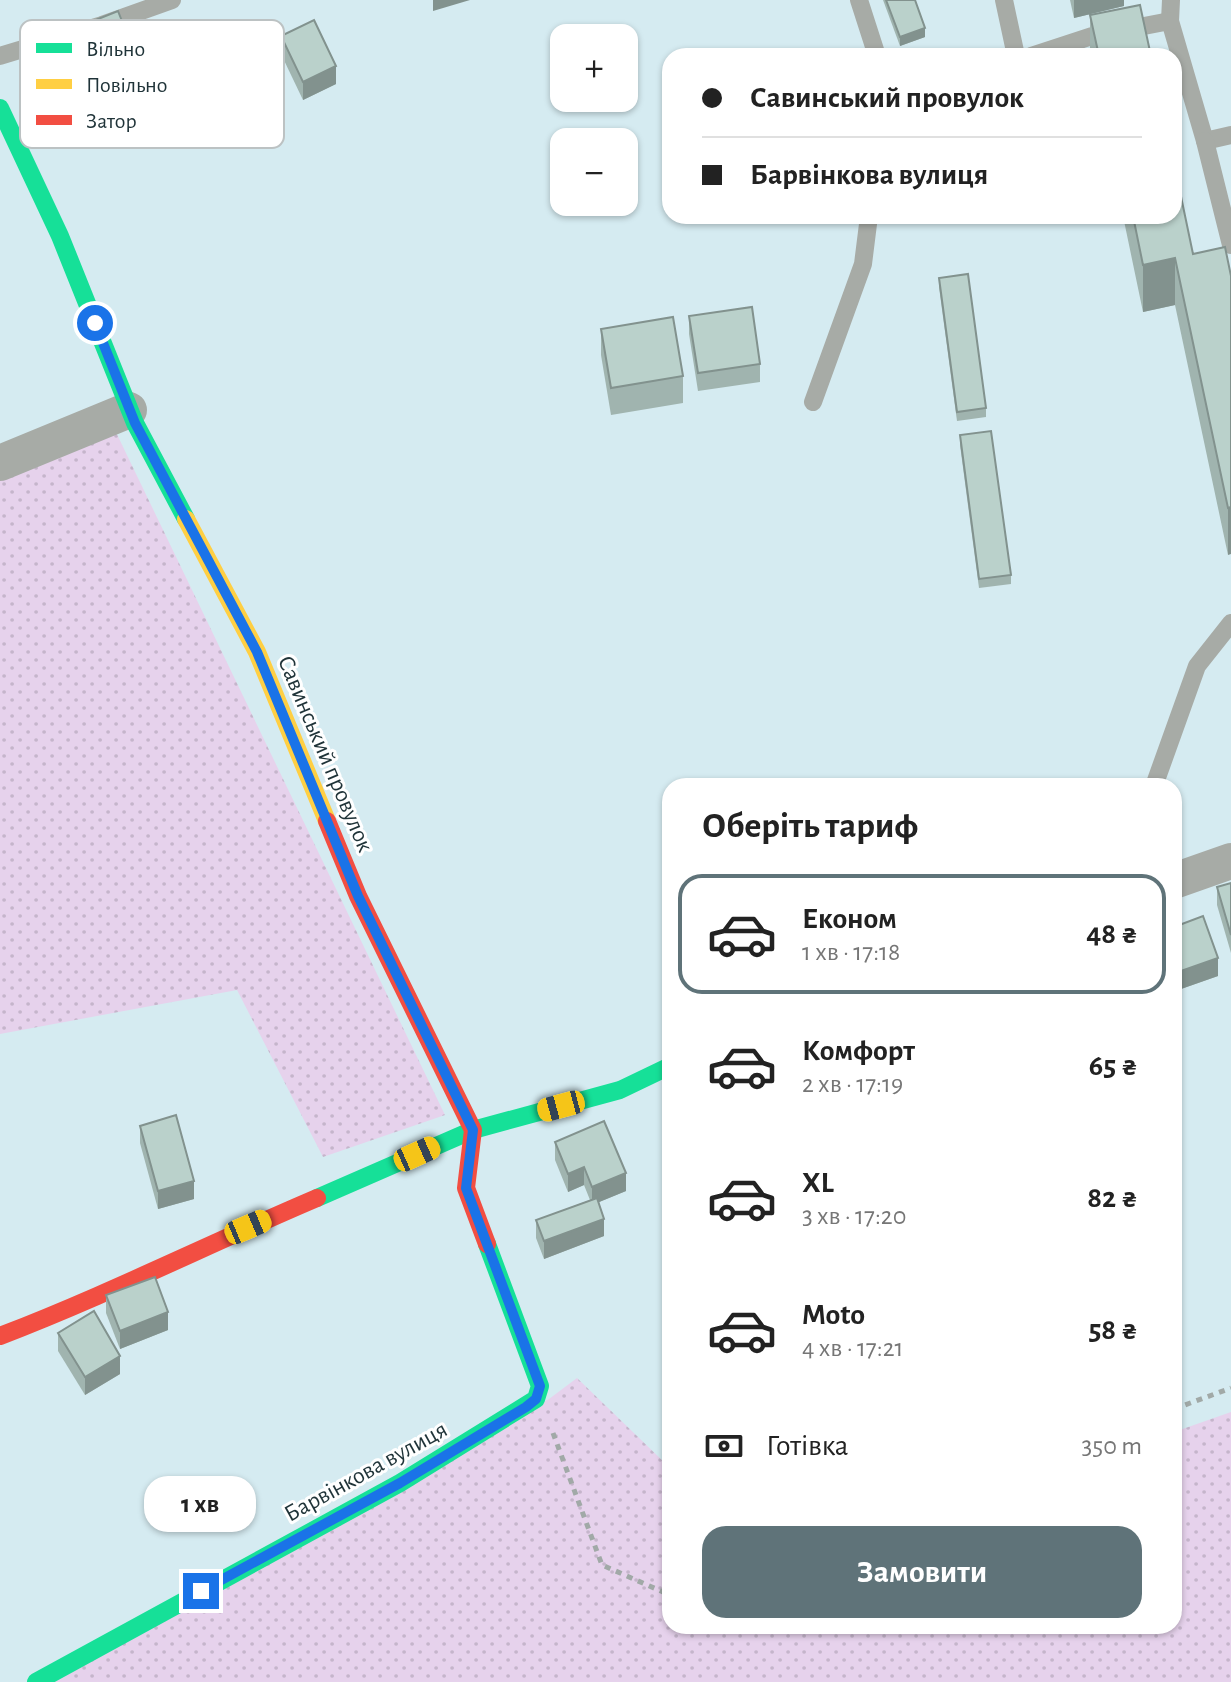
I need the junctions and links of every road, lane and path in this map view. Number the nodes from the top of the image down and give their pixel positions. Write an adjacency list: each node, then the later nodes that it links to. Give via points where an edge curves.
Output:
1 (172, 0): 5 (lane)
2 (859, 0): 7 (lane)
3 (1004, 0): 8 (lane)
4 (1171, 0): 6 (lane)
5 (116, 20)
6 (1170, 21): 9 (lane); 10 (lane)
7 (874, 48)
8 (1014, 48)
9 (1055, 48)
10 (1178, 48)
11 (20, 50): 12 (lane)
12 (0, 56)
13 (1182, 62): 16 (lane)
14 (0, 108): 20 (street, Савинський провулок, via 60,236)
15 (1231, 135): 16 (lane)
16 (1205, 141): 18 (lane)
17 (868, 224): 19 (lane, via 863,264)
18 (1231, 245)
19 (813, 402)
20 (129, 410): 21 (street); 27 (street, Савинський провулок, via 257,652 358,896)
21 (0, 463)
22 (1231, 623): 23 (lane, via 1197,666)
23 (1157, 778)
24 (1231, 861): 25 (street)
25 (1182, 878)
26 (662, 1070): 27 (street, via 620,1090)
27 (473, 1130): 28 (street); 29 (street, via 466,1188)
28 (0, 1336)
29 (540, 1386): 32 (path, via 602,1565); 33 (street, Барвінкова вулиця, via 526,1407 400,1483)
30 (1231, 1388): 31 (path)
31 (1182, 1406)
32 (662, 1592)
33 (36, 1682)

